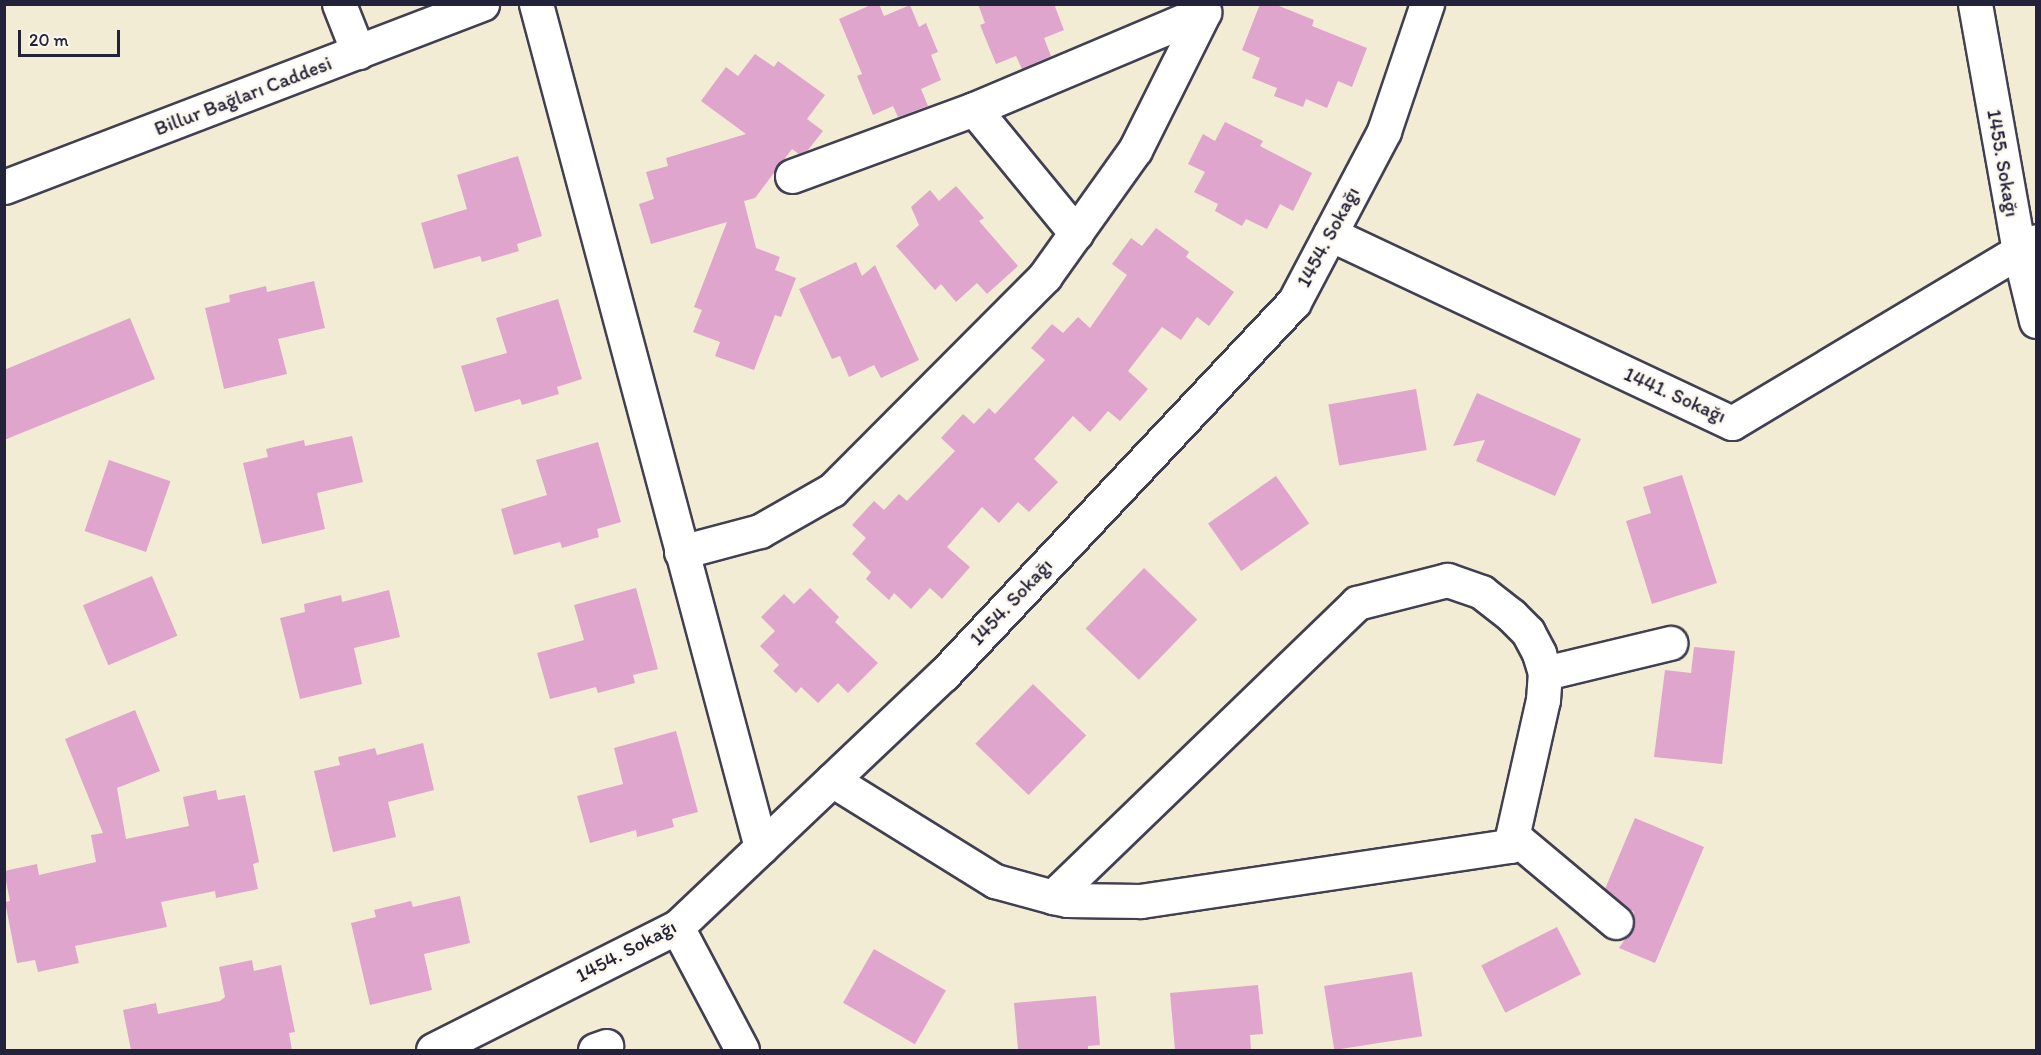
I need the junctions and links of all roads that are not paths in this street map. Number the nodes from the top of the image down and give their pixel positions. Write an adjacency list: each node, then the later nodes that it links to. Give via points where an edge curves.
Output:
1 (339, 4): 6 (street)
2 (482, 4): 6 (street, Billur Bağları Caddesi)
3 (536, 4): 14 (street)
4 (1427, 4): 11 (street, 1454. Sokağı, via 1384,131)
5 (1975, 4): 12 (street, 1455. Sokağı)
6 (357, 52): 9 (street, Billur Bağları Caddesi)
7 (974, 109): 8 (street); 10 (street); 10 (street, via 1204,12 1134,150)
8 (792, 176)
9 (4, 187)
10 (1076, 233): 14 (street, via 1045,276 832,490 760,531)
11 (1330, 234): 12 (street, 1441. Sokağı, via 1732,423); 17 (street, 1454. Sokağı, via 1294,302 943,675)
12 (2028, 246): 13 (street, 1455. Sokağı)
13 (2037, 321)
14 (681, 552): 19 (street)
15 (1670, 643): 16 (street)
16 (1545, 673): 18 (street); 20 (street, via 1528,632 1482,592 1447,580 1357,603)
17 (832, 780): 19 (street, 1454. Sokağı); 20 (street, via 995,881)
18 (1513, 836): 20 (street, via 1510,846 1141,901); 21 (street)
19 (761, 847): 22 (street, 1454. Sokağı)
20 (1053, 897)
21 (1616, 922)
22 (677, 927): 23 (street, 1454. Sokağı); 24 (street)
23 (433, 1050)
24 (742, 1050)

